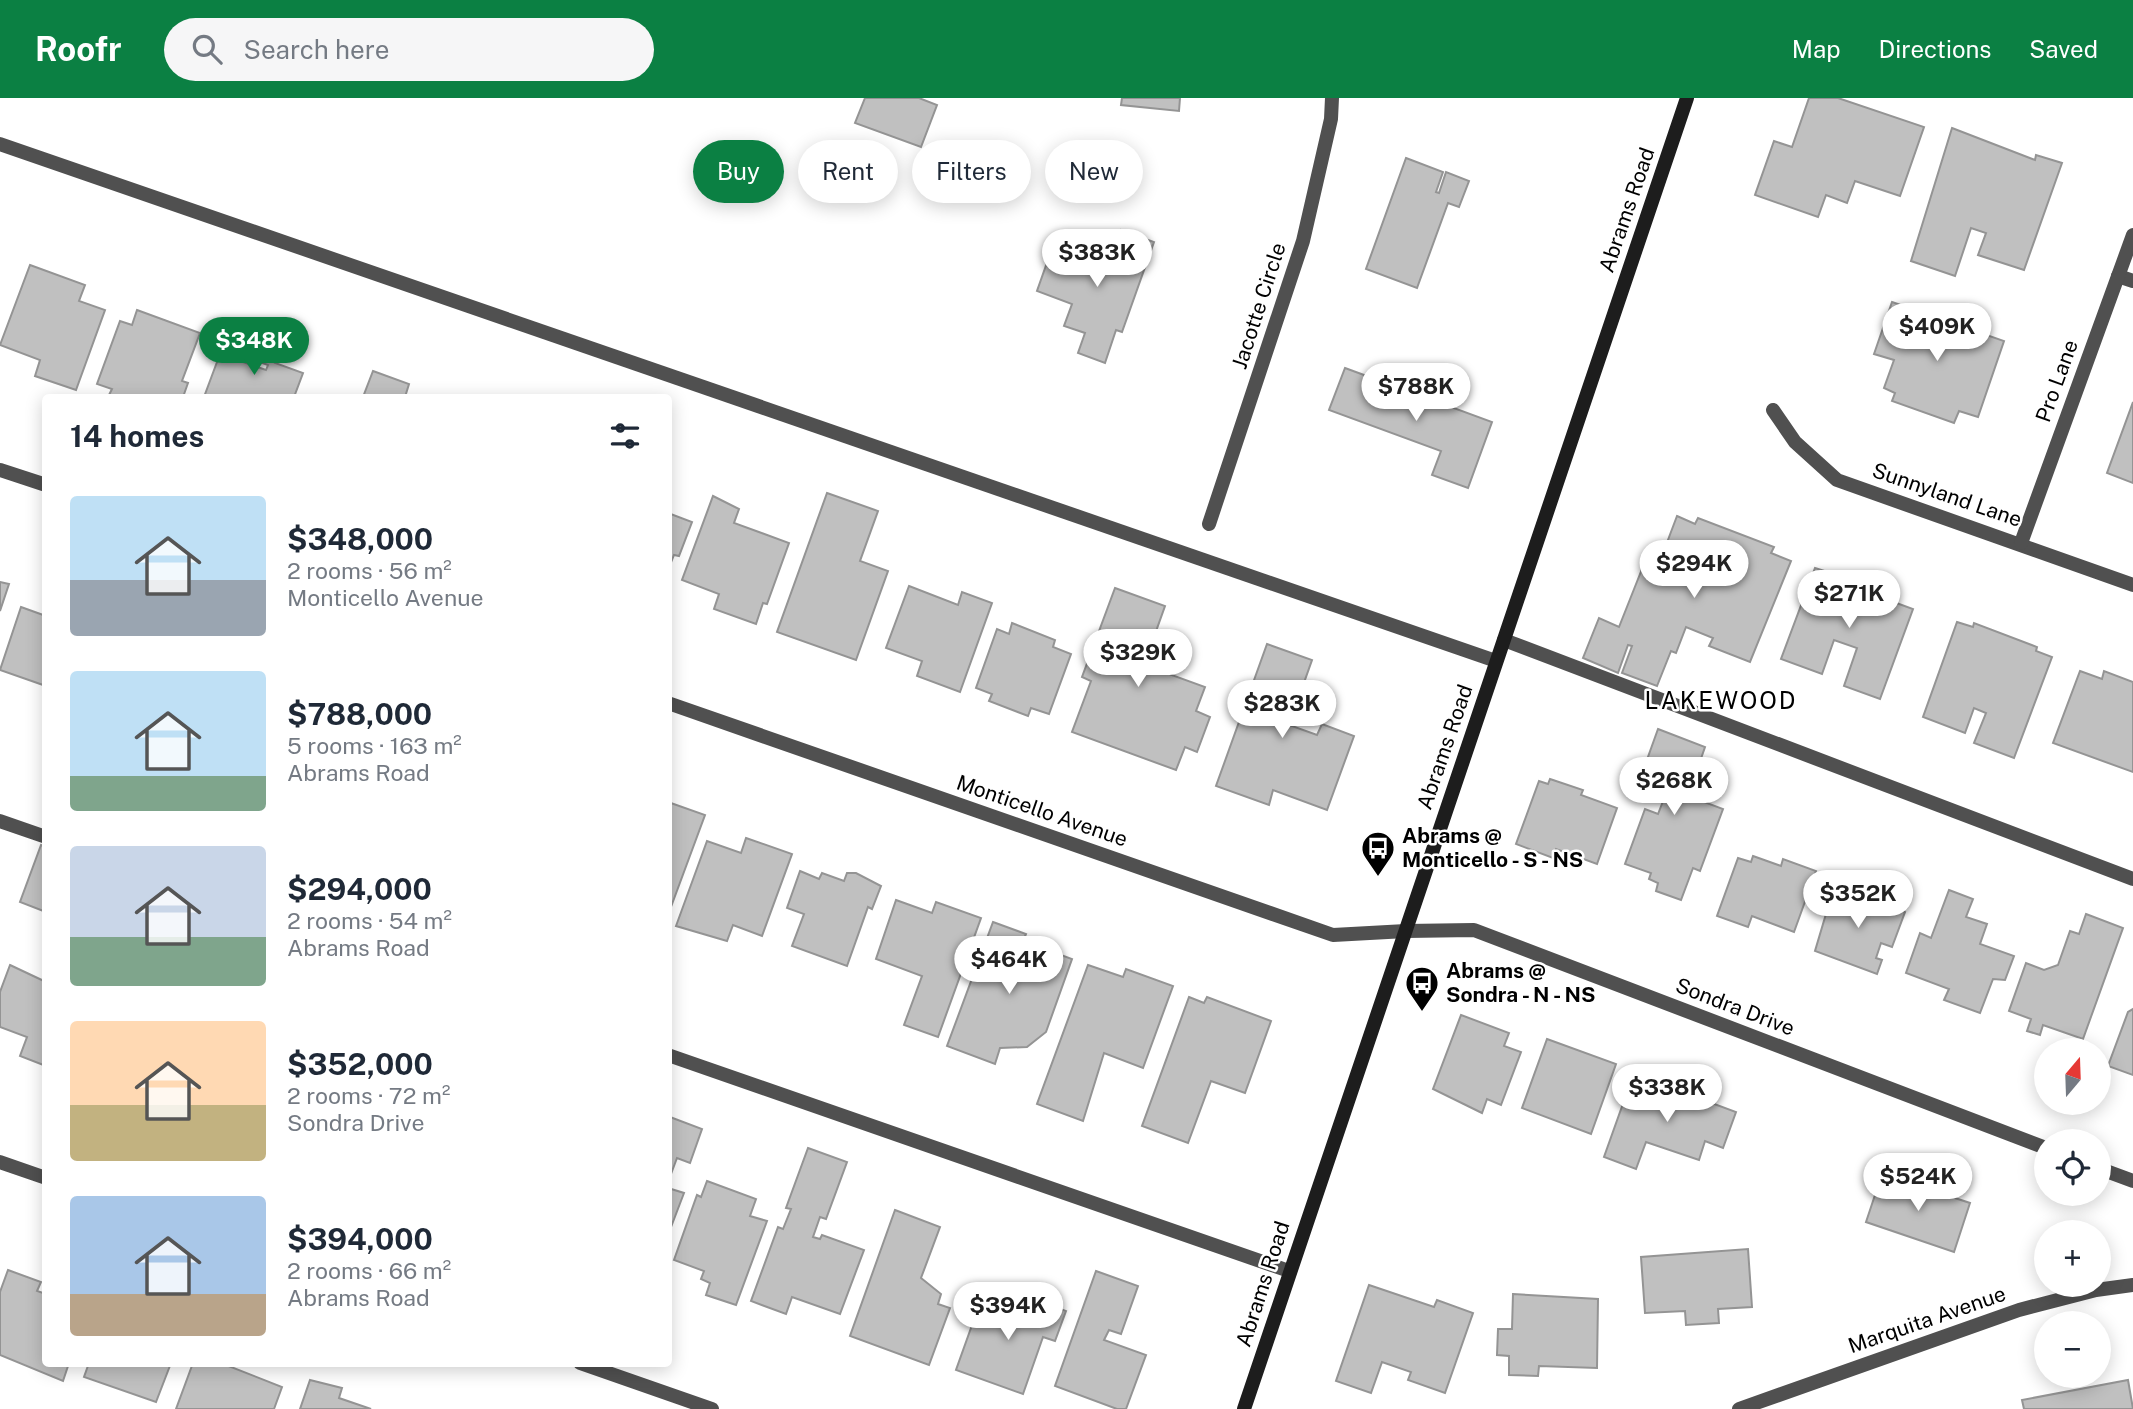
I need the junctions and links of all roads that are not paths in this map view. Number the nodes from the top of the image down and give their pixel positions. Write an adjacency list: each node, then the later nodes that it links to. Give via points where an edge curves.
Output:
1 (1332, 98): 10 (street, Jacotte Circle, via 1303,241)
2 (1687, 98): 13 (main road, Abrams Road)
3 (0, 144): 14 (street)
4 (2133, 235): 5 (street, Pro Lane)
5 (2118, 276): 6 (street); 11 (street, Pro Lane)
6 (2133, 281)
7 (1773, 410): 11 (street, Sunnyland Lane, via 1795,442 1837,480)
8 (0, 470): 9 (street)
9 (42, 484)
10 (1209, 524)
11 (2021, 543): 12 (street, Sunnyland Lane)
12 (2133, 585)
13 (1503, 640): 14 (main road, Abrams Road); 18 (street)
14 (1496, 662): 19 (main road, Abrams Road)
15 (672, 704): 19 (street, Monticello Avenue, via 1333,935)
16 (0, 821): 17 (street)
17 (42, 836)
18 (2133, 879)
19 (1406, 931): 21 (street, Sondra Drive, via 1474,930); 26 (main road, Abrams Road)
20 (672, 1056): 26 (street)
21 (2034, 1143)
22 (0, 1162): 24 (street)
23 (2111, 1173): 25 (street)
24 (42, 1177)
25 (2133, 1181)
26 (1289, 1271): 30 (main road, Abrams Road)
27 (2133, 1285): 31 (street, Marquita Avenue, via 2019,1310)
28 (591, 1367): 29 (street)
29 (712, 1409)
30 (1244, 1409)
31 (1739, 1409)

